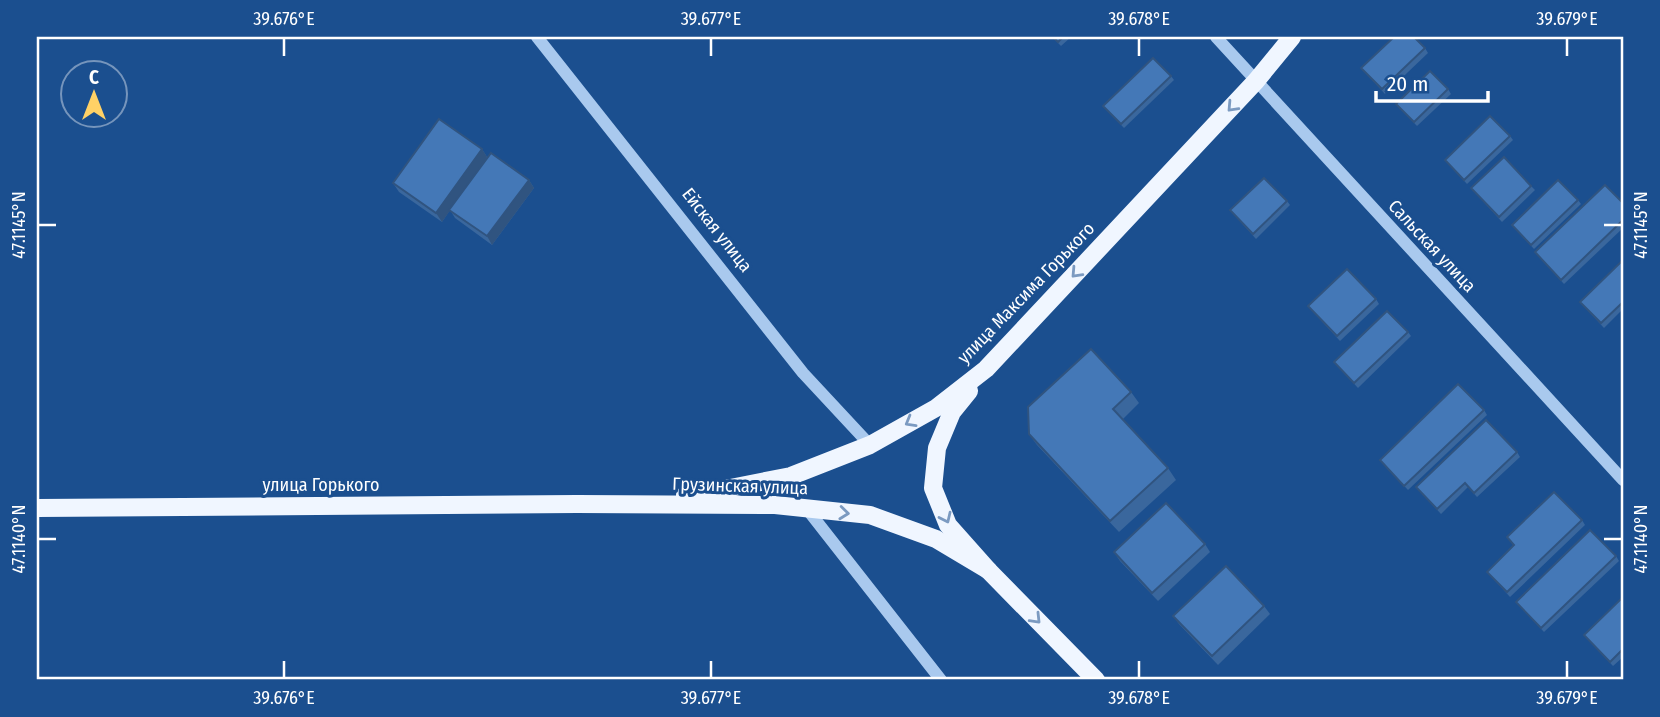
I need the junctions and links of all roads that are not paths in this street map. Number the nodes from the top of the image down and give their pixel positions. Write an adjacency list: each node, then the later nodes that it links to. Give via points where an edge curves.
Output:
1 (537, 37): 6 (street, Ейская улица, via 803,373)
2 (1216, 37): 4 (street, Сальская улица)
3 (1292, 37): 4 (main road, улица Максима Горького)
4 (1256, 81): 5 (main road, улица Максима Горького, one-way to 5); 7 (street, Сальская улица)
5 (986, 369): 6 (main road, улица Максима Горького, one-way to 6, via 936,408); 11 (main road, one-way to 11, via 952,412 937,448 933,488 948,526)
6 (870, 445): 8 (main road, улица Максима Горького, via 791,476 705,493)
7 (1623, 480)
8 (604, 504): 9 (main road, улица Горького); 10 (main road, Грузинская улица)
9 (37, 508)
10 (807, 509): 11 (main road, Грузинская улица, one-way to 11, via 870,515 936,539); 12 (street)
11 (988, 570): 13 (main road, one-way to 13)
12 (941, 680)
13 (1096, 680)

